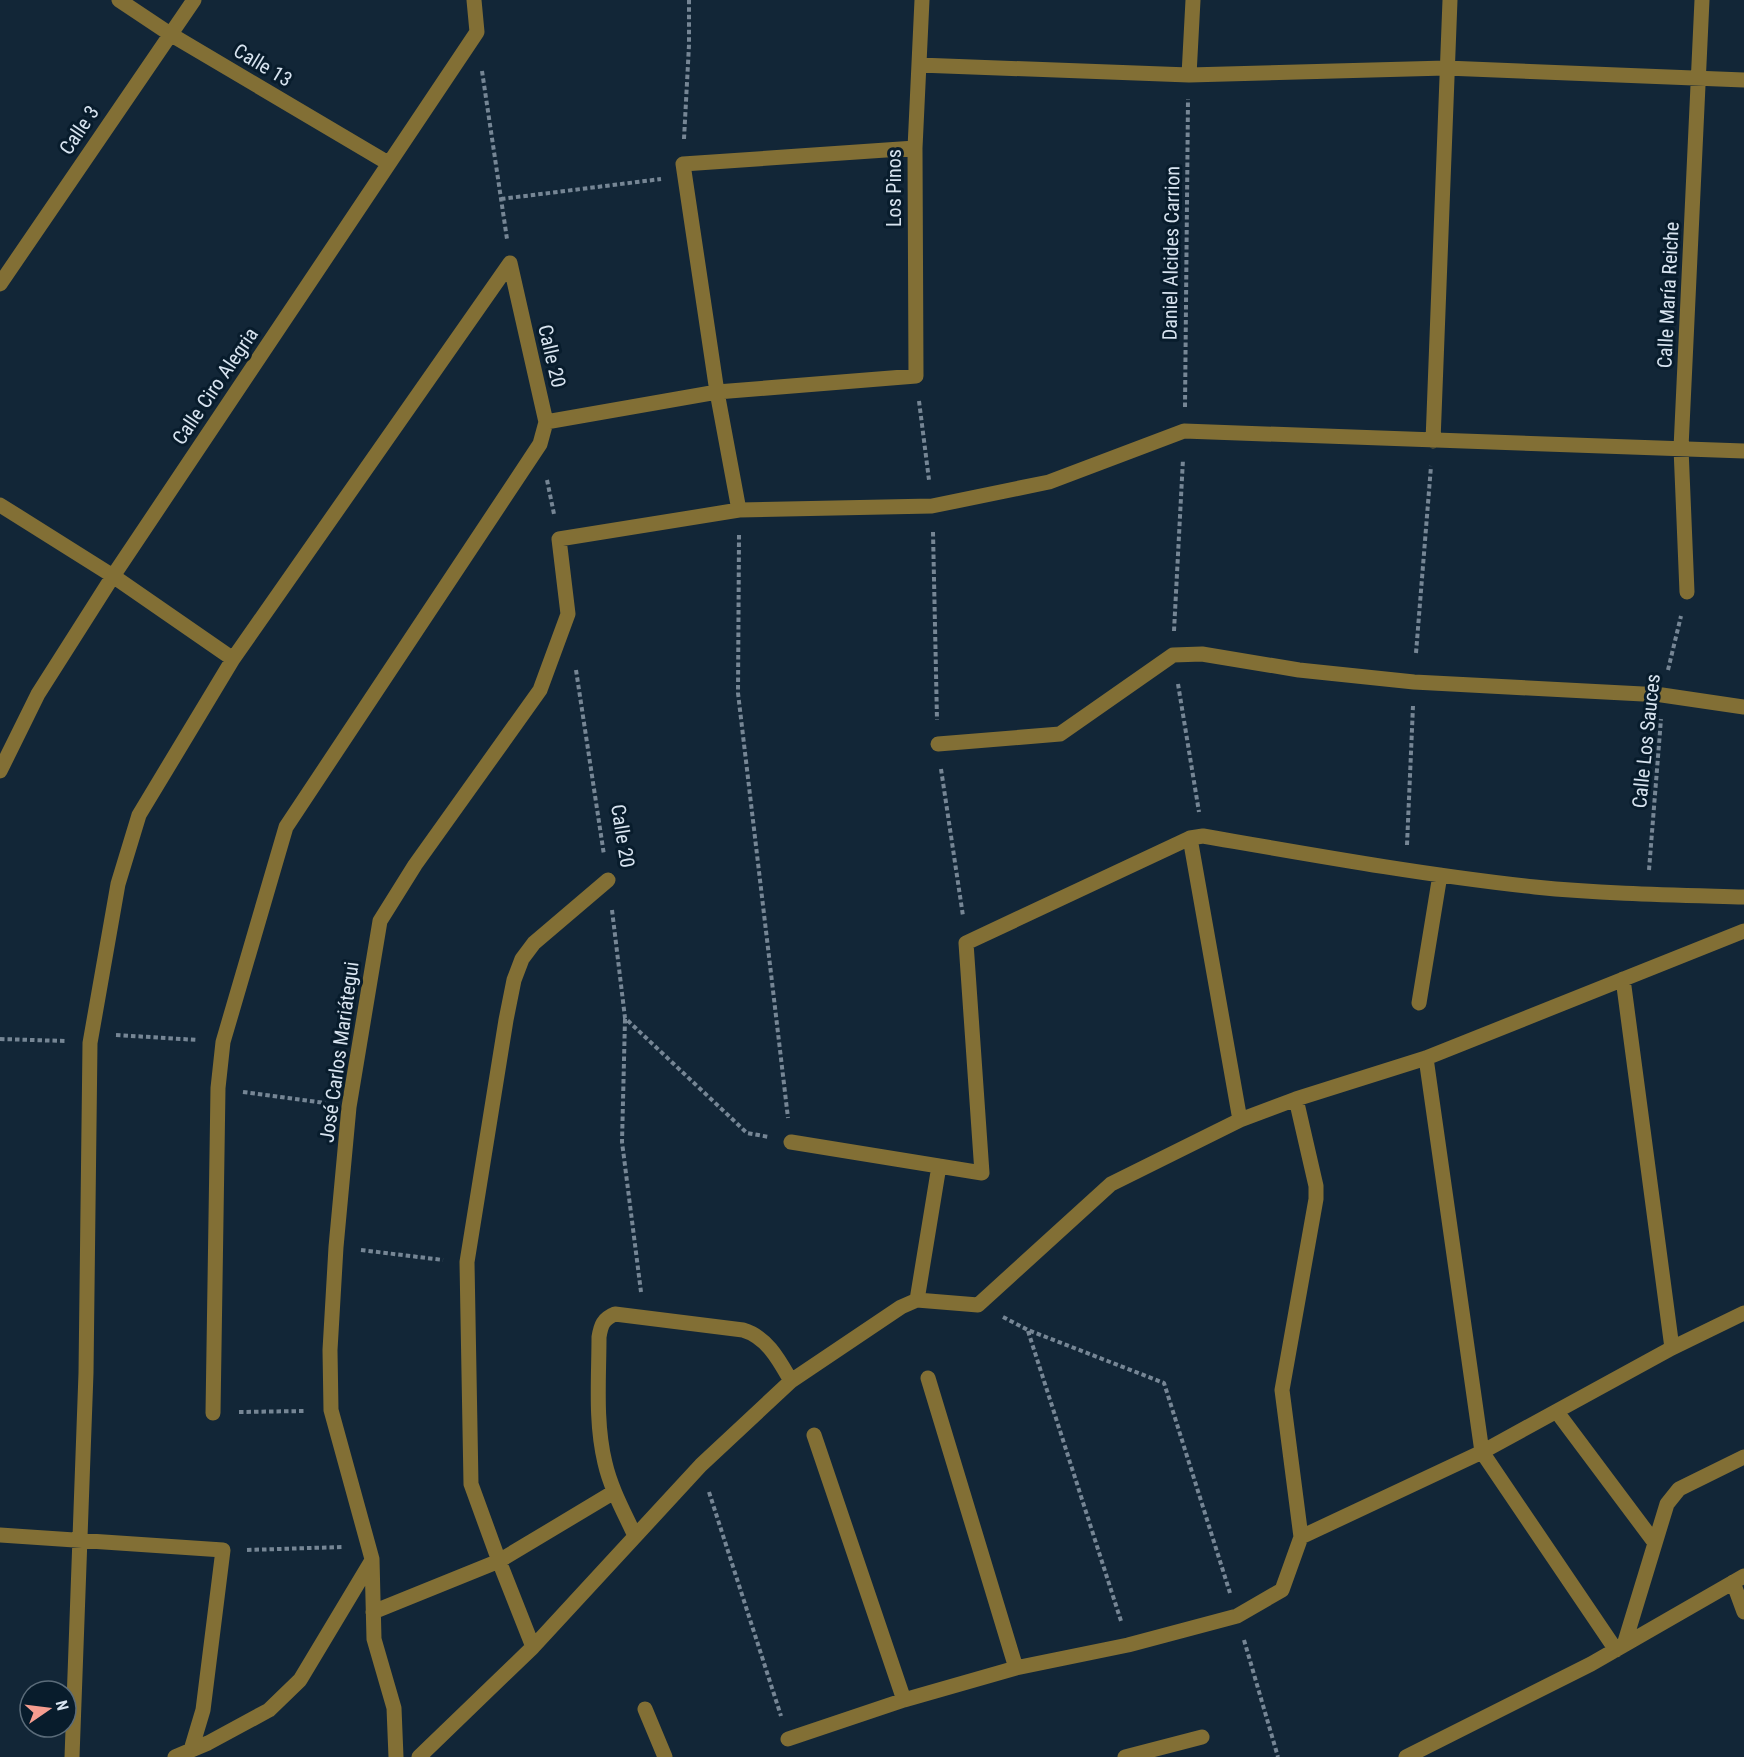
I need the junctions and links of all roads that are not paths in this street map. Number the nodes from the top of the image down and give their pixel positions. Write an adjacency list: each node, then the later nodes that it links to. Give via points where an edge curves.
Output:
1 (119, 0): 8 (street, Calle 13)
2 (194, 0): 8 (street, Calle 3)
3 (474, 0): 15 (street, Calle Ciro Alegria, via 477,32)
4 (922, 0): 9 (street, Los Pinos)
5 (1192, 0): 11 (street)
6 (1450, 0): 10 (street)
7 (1702, 0): 12 (street, Calle María Reiche)
8 (170, 34): 15 (street, Calle 13); 16 (street, Calle 3)
9 (919, 65): 11 (street); 14 (street, Los Pinos)
10 (1446, 68): 11 (street); 12 (street); 19 (street)
11 (1189, 75)
12 (1699, 79): 13 (street); 20 (street, Calle María Reiche)
13 (1744, 80)
14 (915, 148): 17 (street, Los Pinos, via 916,376); 17 (street, via 684,170)
15 (388, 163): 24 (street, Calle Ciro Alegria)
16 (0, 284)
17 (717, 392): 18 (street); 23 (street)
18 (546, 422): 26 (street, Calle 20, via 510,263); 48 (street, Calle 20, via 540,444 286,827 223,1042 218,1088)
19 (1433, 441): 20 (street); 23 (street, via 1184,431 1048,482 932,506)
20 (1681, 448): 21 (street); 25 (street, Calle María Reiche)
21 (1744, 452)
22 (0, 505): 24 (street)
23 (739, 510): 58 (street, José Carlos Mariátegui, via 559,539 568,614 540,690 415,864 380,921 349,1107 330,1350 331,1410)
24 (113, 576): 26 (street); 29 (street, Calle Ciro Alegria, via 38,694)
25 (1686, 592)
26 (233, 659): 56 (street, via 140,815 118,884 90,1038)
27 (1744, 707): 28 (street, via 1662,695 1414,682 1299,670 1202,654 1173,655 1060,734)
28 (938, 744)
29 (0, 771)
30 (1190, 838): 31 (street, via 1203,836); 39 (street); 41 (street, via 966,943 982,1173)
31 (1440, 875): 33 (street, via 1647,895); 36 (street)
32 (608, 880): 59 (street, via 534,943 514,980 467,1263 471,1484)
33 (1744, 897)
34 (1744, 931): 35 (street)
35 (1623, 979): 37 (street); 44 (street)
36 (1419, 1003)
37 (1426, 1058): 38 (street); 50 (street)
38 (1296, 1099): 39 (street); 55 (street, via 1316,1186 1282,1390)
39 (1240, 1120): 42 (street, via 1110,1184 978,1305)
40 (791, 1142): 41 (street)
41 (939, 1166): 42 (street)
42 (916, 1300): 46 (street)
43 (1744, 1313): 44 (street)
44 (1672, 1347): 47 (street)
45 (928, 1378): 65 (street)
46 (791, 1381): 52 (street, via 776,1354 754,1334 743,1330 615,1314 607,1317 599,1337 600,1426); 54 (street, via 700,1465)
47 (1557, 1412): 50 (street); 57 (street)
48 (213, 1413)
49 (814, 1436): 66 (street)
50 (1482, 1452): 55 (street); 64 (street)
51 (1744, 1457): 57 (street, via 1679,1489 1667,1504)
52 (614, 1492): 54 (street); 59 (street)
53 (0, 1535): 56 (street)
54 (635, 1536): 63 (street)
55 (1301, 1537): 65 (street, via 1282,1590 1237,1616 1128,1645)
56 (80, 1540): 70 (street, via 223,1550 203,1710); 71 (street)
57 (1655, 1543): 64 (street)
58 (371, 1553): 61 (street, José Carlos Mariátegui); 70 (street, via 300,1680 269,1710)
59 (499, 1561): 61 (street); 63 (street)
60 (1738, 1579): 62 (street); 64 (street)
61 (374, 1611): 73 (street, José Carlos Mariátegui, via 374,1639 394,1708)
62 (1744, 1612)
63 (533, 1647): 74 (street)
64 (1620, 1648): 77 (street)
65 (1016, 1668): 66 (street)
66 (904, 1700): 69 (street)
67 (645, 1709): 75 (street)
68 (1202, 1737): 76 (street)
69 (788, 1739)
70 (191, 1750): 72 (street)
71 (72, 1757)
72 (175, 1757)
73 (396, 1757)
74 (419, 1757)
75 (665, 1757)
76 (1125, 1757)
77 (1406, 1757)

